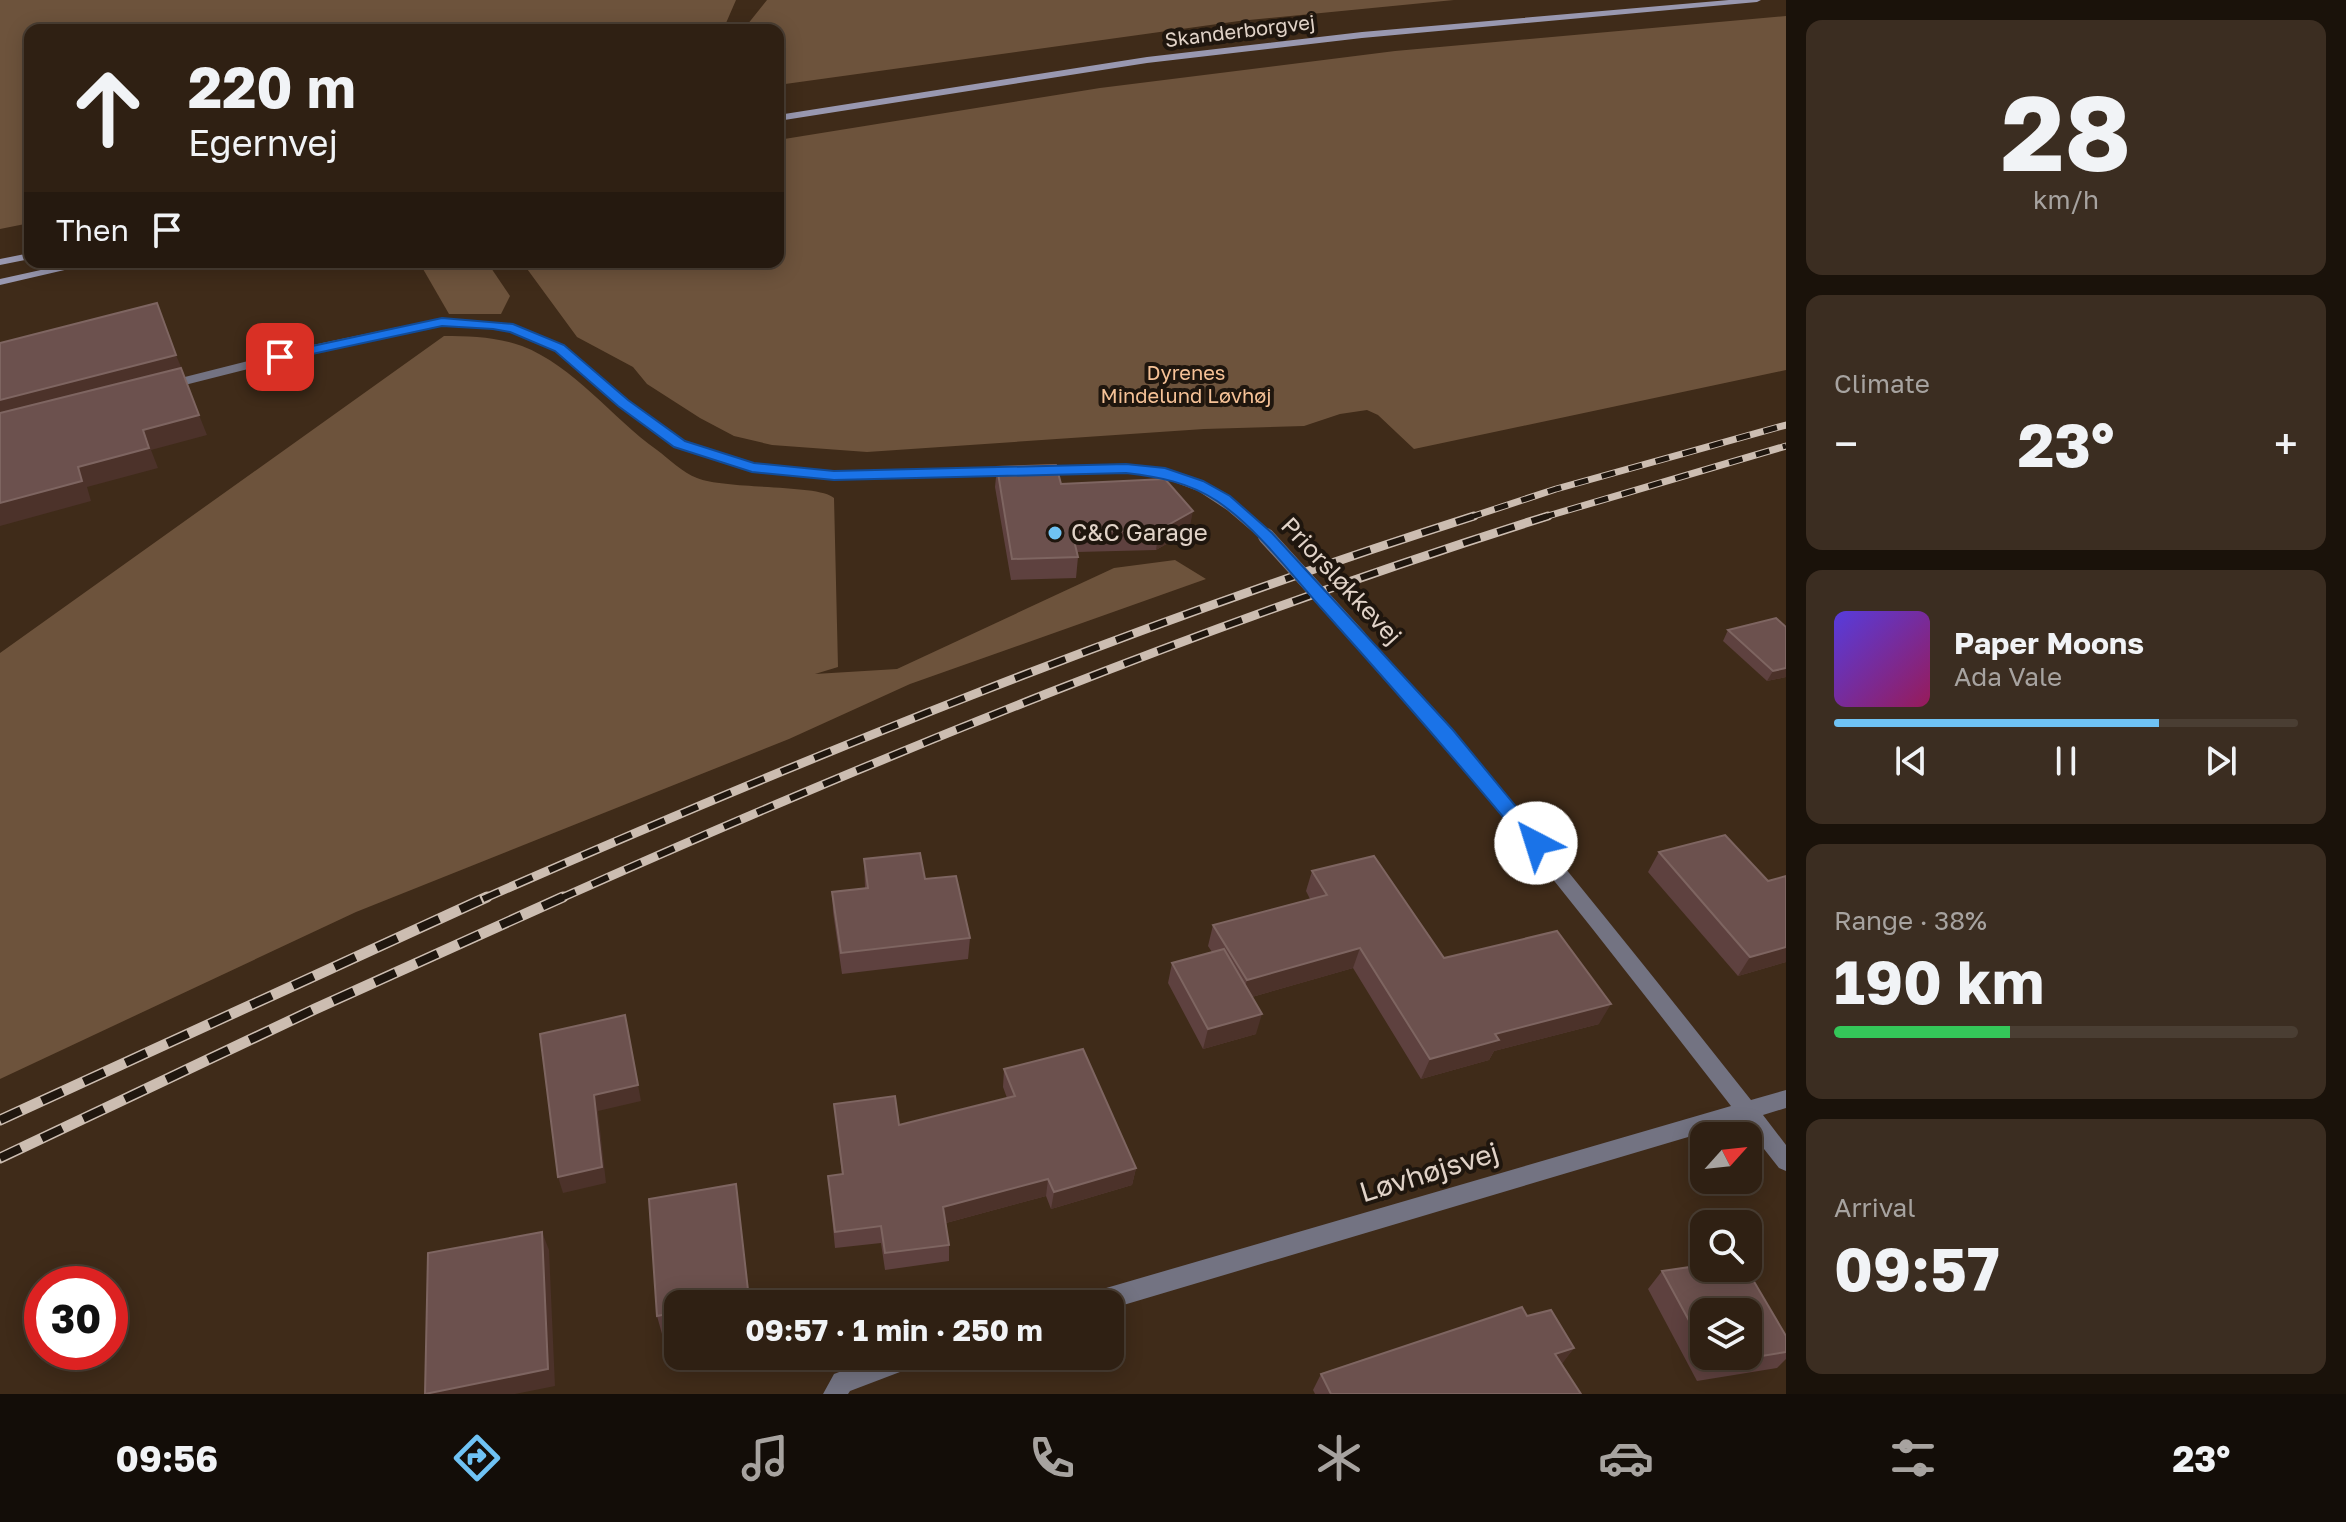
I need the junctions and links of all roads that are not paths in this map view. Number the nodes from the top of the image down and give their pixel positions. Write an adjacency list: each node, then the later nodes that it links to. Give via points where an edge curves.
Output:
1 (1757, 0): 2 (main road, Skanderborgvej, via 1147,60)
2 (784, 117)
3 (24, 257): 4 (main road)
4 (0, 262)
5 (65, 268): 6 (main road)
6 (0, 282)
7 (154, 389): 9 (street, Priorsløkkevej, bridge, via 442,322 503,327 560,348 680,444 752,467 834,476 1126,468 1198,484 1266,536 1446,735)
8 (1786, 1099): 9 (street, Løvhøjsvej)
9 (1748, 1109): 10 (street, Priorsløkkevej); 11 (street, Løvhøjsvej)
10 (1786, 1161)
11 (1124, 1294)
12 (869, 1370): 13 (street, via 842,1382)
13 (835, 1394)

